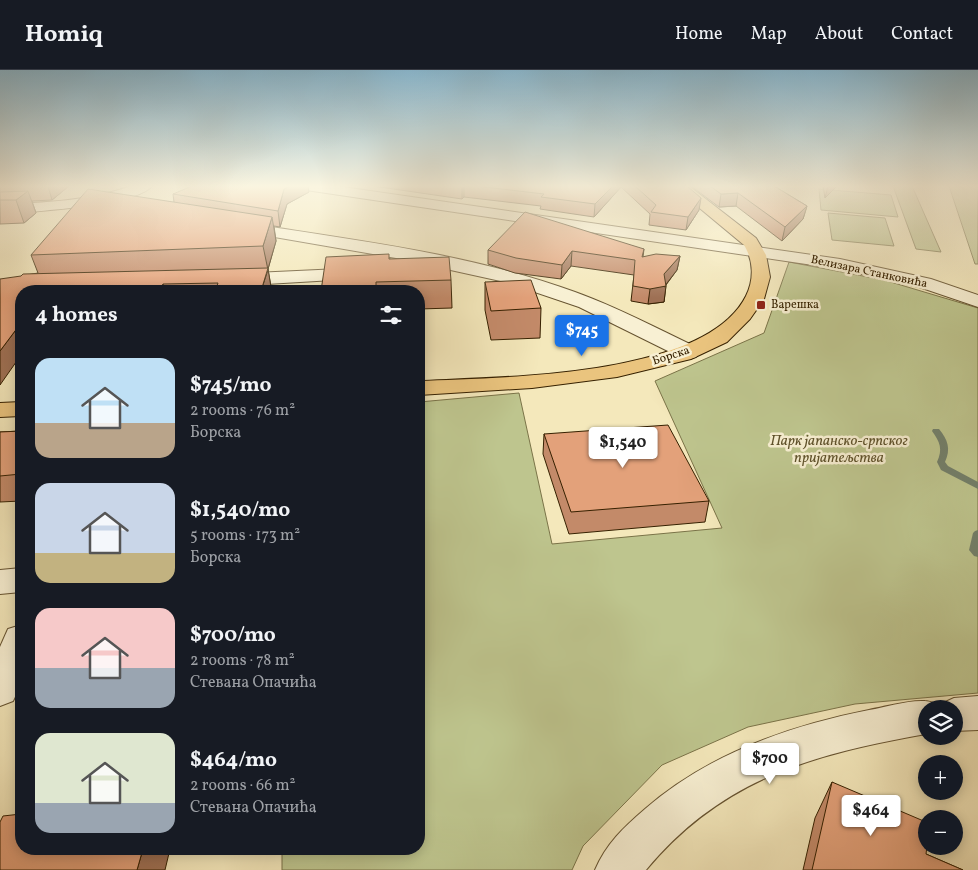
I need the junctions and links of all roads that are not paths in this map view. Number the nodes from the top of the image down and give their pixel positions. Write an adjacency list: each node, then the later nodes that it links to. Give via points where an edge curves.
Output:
1 (565, 223): 4 (street)
2 (728, 223): 4 (main road)
3 (224, 225): 5 (street)
4 (757, 251): 9 (street, Велизара Станковића, via 899,276); 10 (main road, Борска, via 761,279 746,314 718,338)
5 (451, 263): 6 (street, via 439,268); 10 (street, via 577,299)
6 (406, 272)
7 (381, 273): 8 (street)
8 (217, 281)
9 (978, 301)
10 (688, 352): 11 (main road, Борска, via 629,368 578,377)
11 (425, 388)
12 (15, 409): 13 (main road)
13 (0, 410)
14 (15, 581): 15 (street)
15 (0, 582)
16 (14, 642): 17 (street)
17 (0, 690)
18 (978, 713): 19 (street)
19 (963, 714)
20 (918, 718): 21 (street, via 808,742 774,752 731,771 692,795 663,819 626,857)
21 (618, 870)

